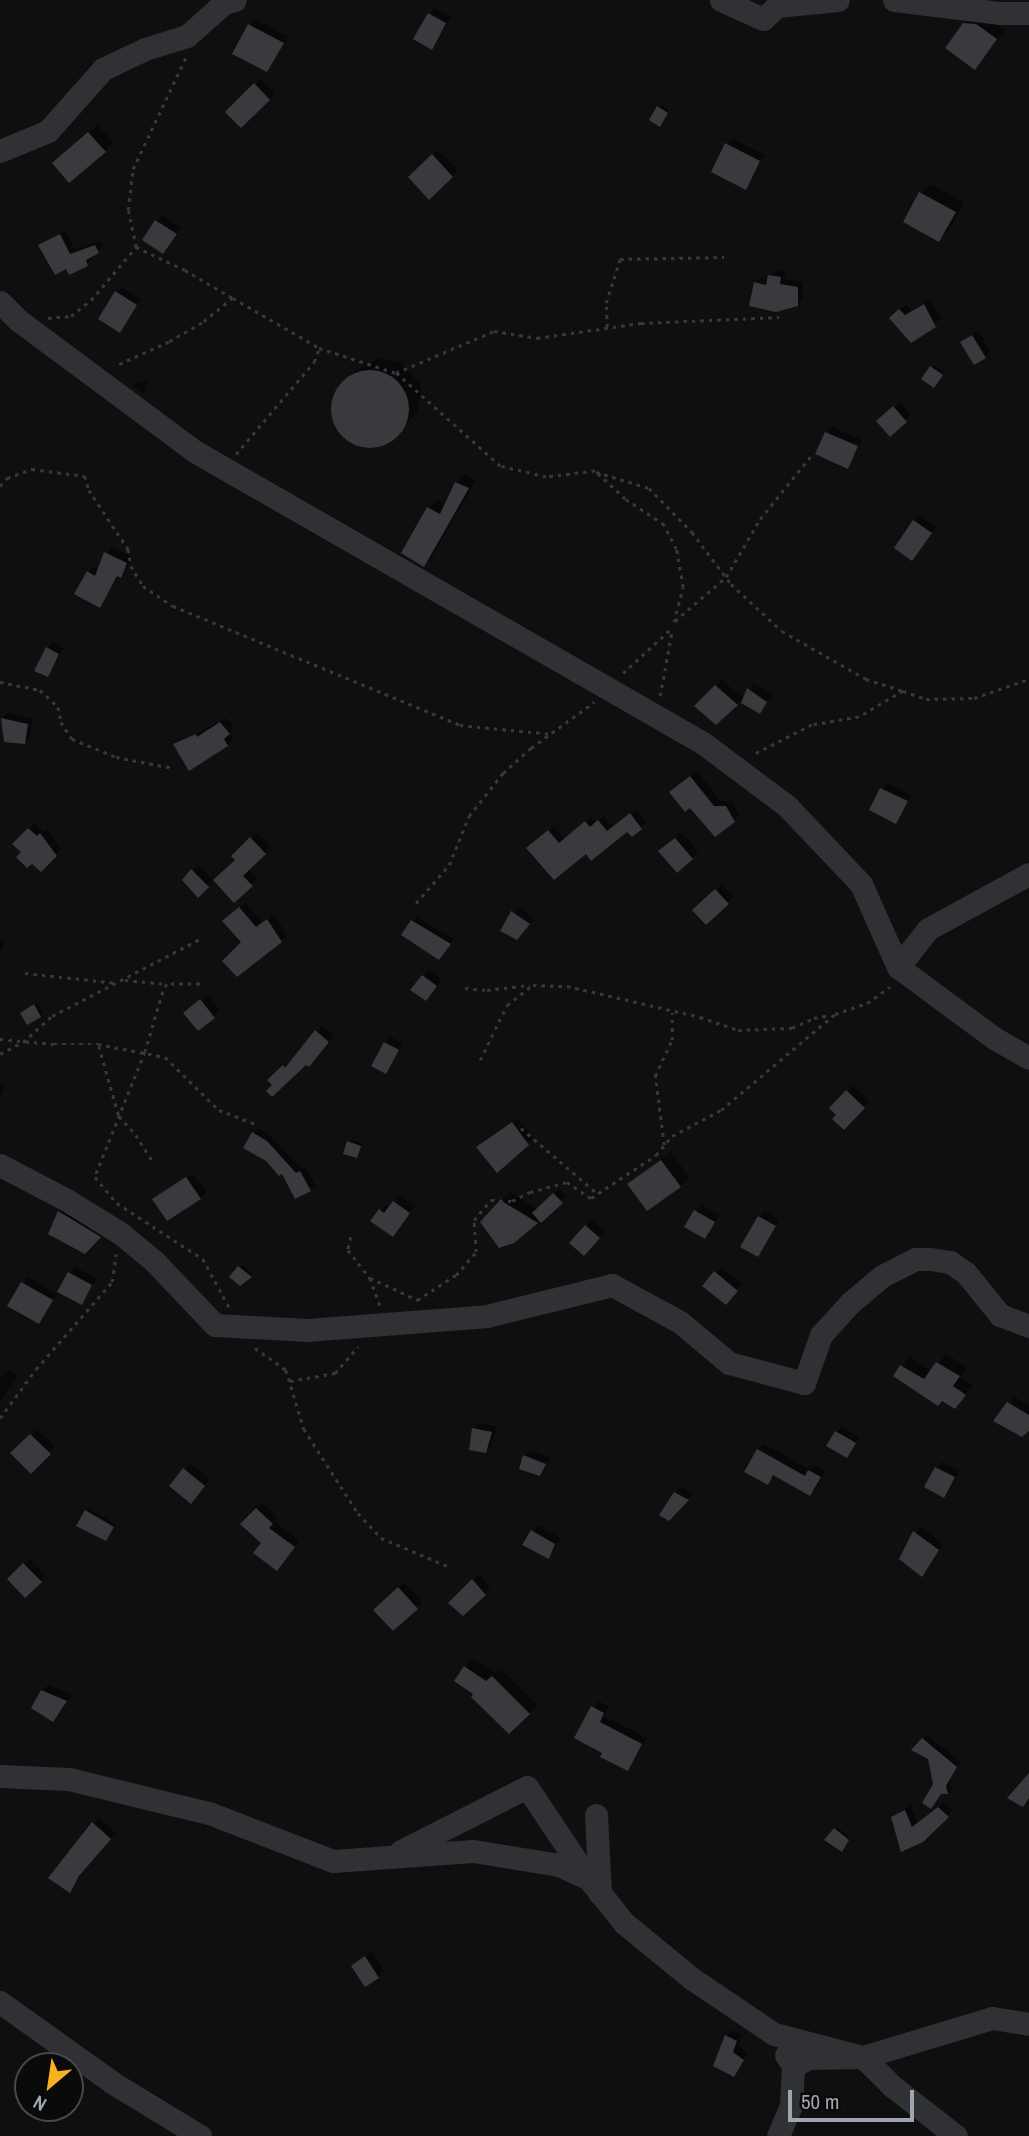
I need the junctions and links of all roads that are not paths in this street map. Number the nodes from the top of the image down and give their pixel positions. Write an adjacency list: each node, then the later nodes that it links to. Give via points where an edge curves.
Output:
1 (235, 0): 6 (street, via 223,3 187,36 103,69 48,131)
2 (721, 0): 3 (street, via 763,19 777,6)
3 (838, 0)
4 (894, 0): 5 (street)
5 (1029, 13)
6 (0, 151)
7 (0, 302): 9 (street, via 18,320 210,459 703,743 787,806 861,884)
8 (1029, 874): 9 (street, via 928,929)
9 (898, 967): 10 (street, via 994,1038)
10 (1029, 1058)
11 (0, 1165): 12 (street, via 120,1233 154,1261 215,1325 307,1330 487,1316 612,1285 680,1322 729,1363 804,1383 821,1335 850,1303 882,1276 916,1259 930,1259 950,1262 966,1273 1000,1315)
12 (1029, 1326)
13 (0, 1776): 15 (street, via 69,1779 209,1813 334,1861)
14 (596, 1815): 16 (street)
15 (394, 1854): 16 (street, via 473,1850 559,1864); 16 (street, via 527,1787)
16 (595, 1886): 19 (street, via 624,1923 691,1978)
17 (0, 2001): 22 (street, via 113,2083)
18 (1029, 2024): 20 (street, via 992,2018)
19 (774, 2034): 20 (street); 21 (street)
20 (863, 2057): 21 (street, via 809,2058); 24 (street)
21 (793, 2066): 23 (street, via 791,2106)
22 (200, 2136)
23 (778, 2136)
24 (956, 2136)

